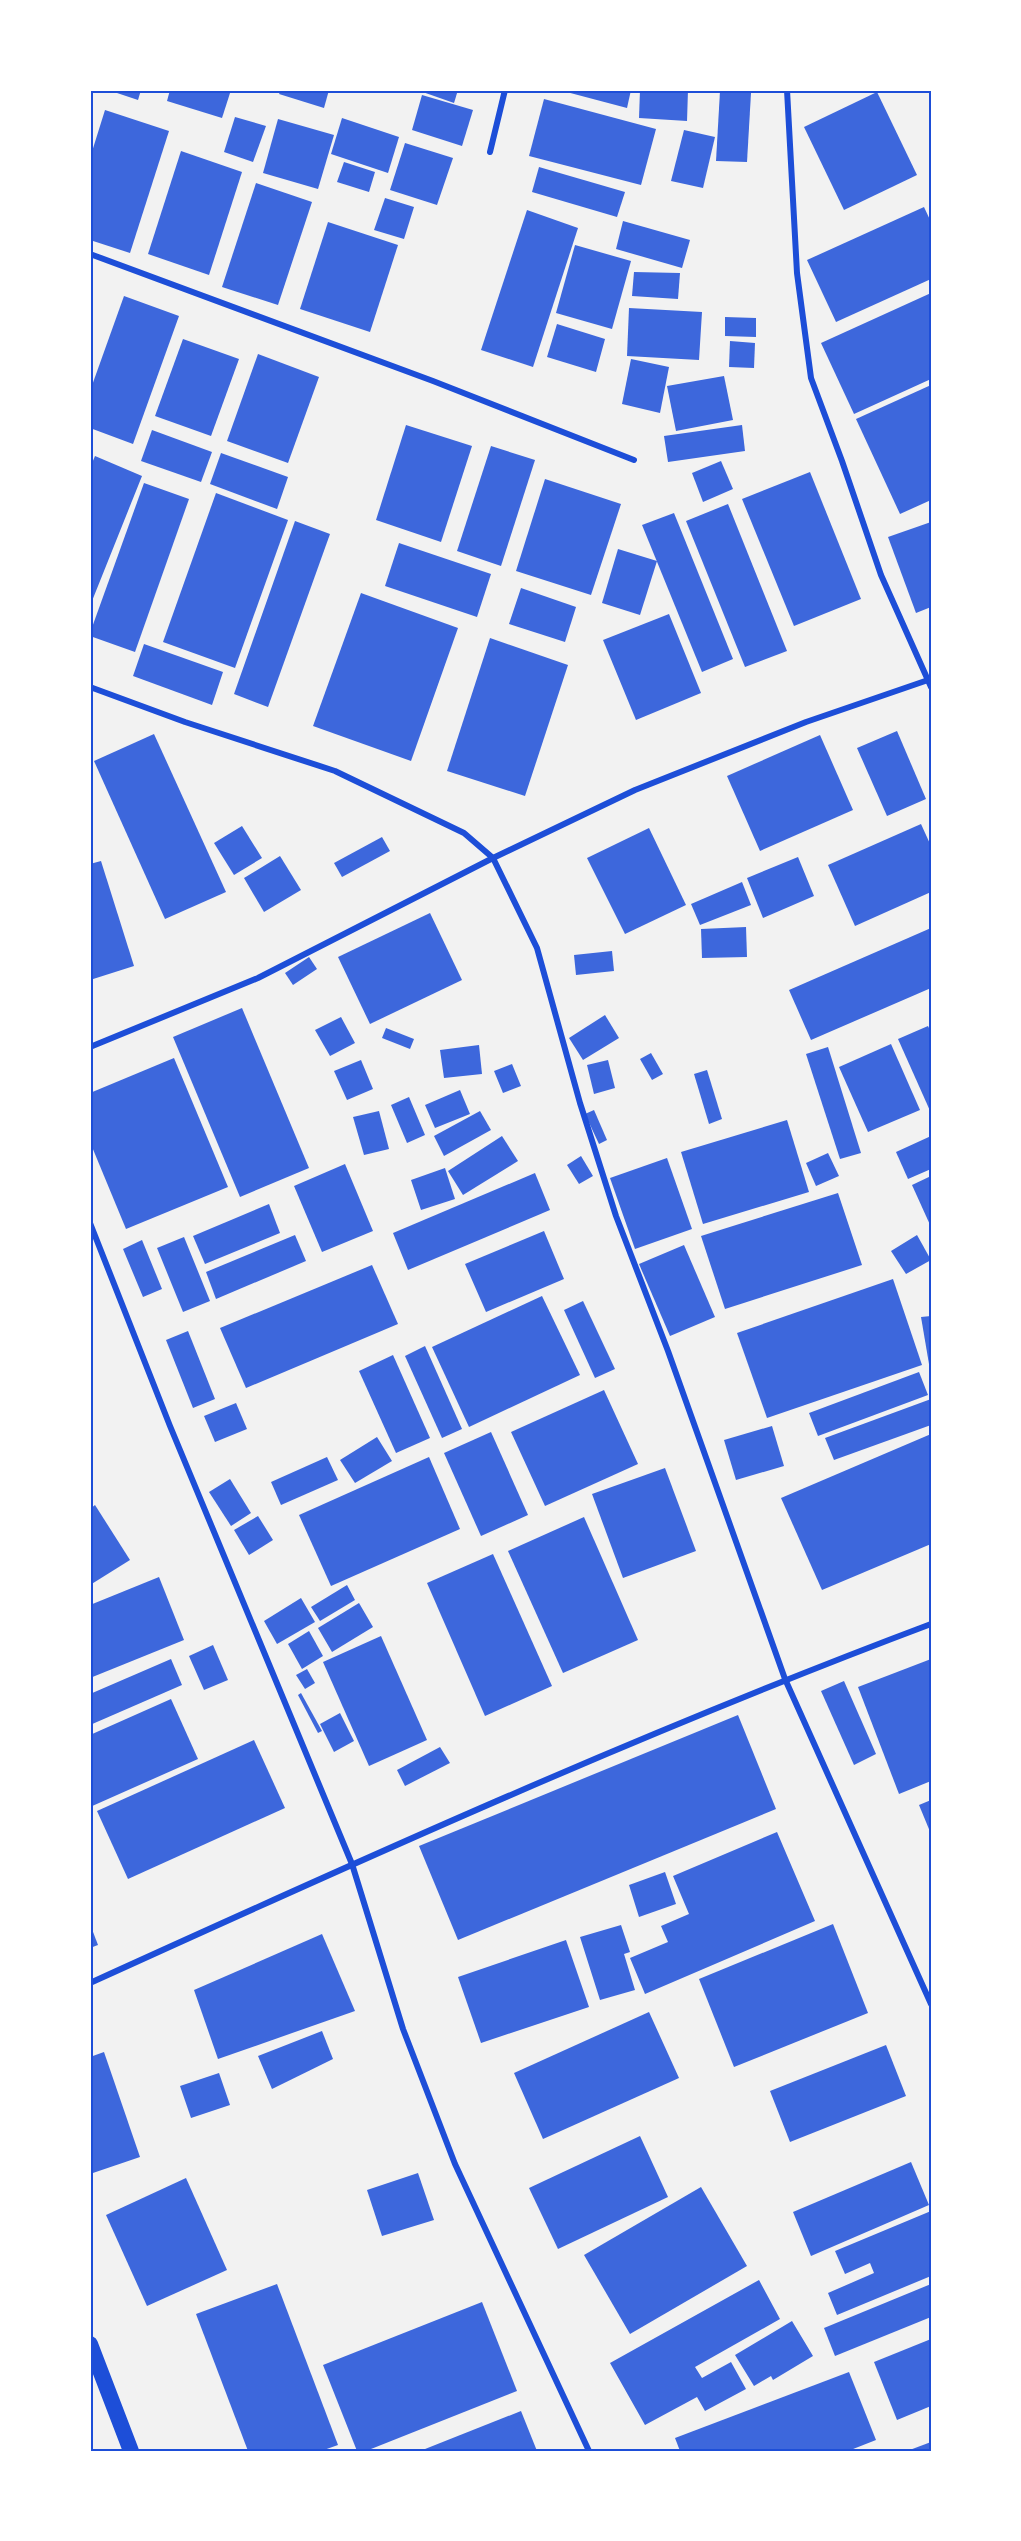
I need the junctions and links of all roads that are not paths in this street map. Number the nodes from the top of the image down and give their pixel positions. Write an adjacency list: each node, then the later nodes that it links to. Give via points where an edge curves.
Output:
1 (505, 90): 3 (street)
2 (787, 90): 6 (street, via 797,273 810,378 843,461 880,575)
3 (490, 152)
4 (90, 254): 5 (street)
5 (634, 460)
6 (930, 682): 8 (street, via 806,722 635,790)
7 (90, 687): 8 (street, via 335,771 464,832)
8 (493, 858): 9 (street, via 258,978); 12 (street, via 537,948 616,1216)
9 (90, 1047)
10 (90, 1223): 13 (street)
11 (931, 1624): 12 (street)
12 (785, 1679): 13 (street); 15 (street)
13 (352, 1864): 14 (street); 18 (street, via 403,2029 455,2164)
14 (90, 1983)
15 (931, 2004)
16 (90, 2344): 17 (highway)
17 (131, 2451)
18 (589, 2451)

